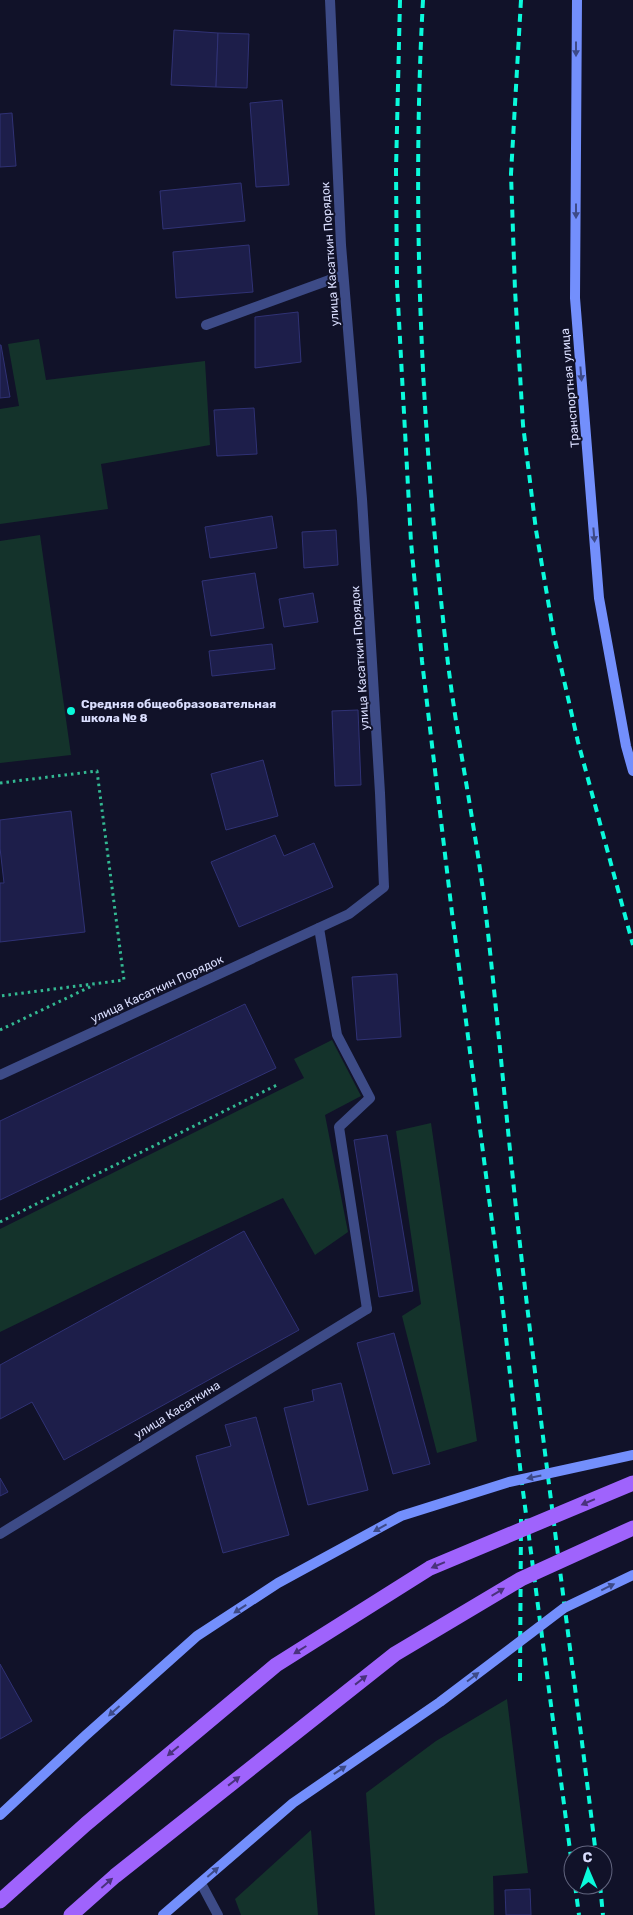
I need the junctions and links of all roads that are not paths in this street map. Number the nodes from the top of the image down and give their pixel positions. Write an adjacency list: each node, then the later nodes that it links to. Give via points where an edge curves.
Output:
1 (330, 0): 3 (street, улица Касаткин Порядок)
2 (577, 0): 5 (main road, Транспортная улица, one-way to 5, via 575,298 599,598)
3 (343, 275): 4 (street); 6 (street, улица Касаткин Порядок, via 362,499 384,888 349,914)
4 (206, 325)
5 (633, 771)
6 (319, 928): 7 (street, улица Касаткин Порядок); 11 (street, улица Касаткина, via 337,1035 370,1098 339,1127 367,1308)
7 (0, 1074)
8 (633, 1455): 13 (main road, one-way to 13, bridge, via 508,1482 401,1516 278,1583 197,1636)
9 (633, 1483): 15 (main road, one-way to 15, bridge, via 430,1568 276,1665 86,1824)
10 (633, 1528): 16 (main road, one-way to 10, bridge, via 115,1876 395,1654 521,1579)
11 (0, 1534)
12 (633, 1575): 17 (main road, one-way to 12, bridge, via 293,1803 440,1702 564,1608)
13 (0, 1815)
14 (203, 1886): 18 (street)
15 (0, 1901)
16 (71, 1915)
17 (163, 1915)
18 (218, 1915)

